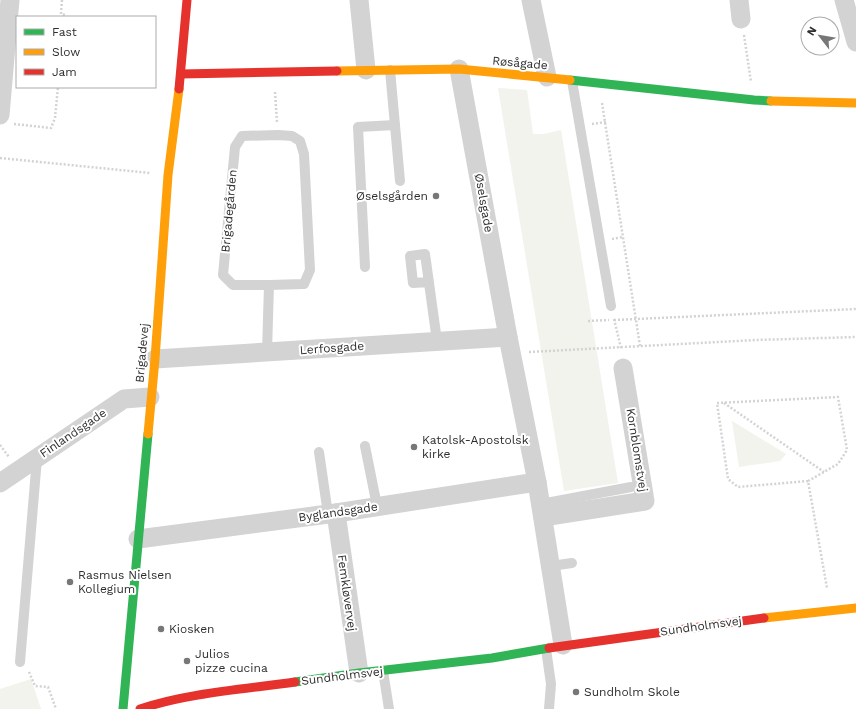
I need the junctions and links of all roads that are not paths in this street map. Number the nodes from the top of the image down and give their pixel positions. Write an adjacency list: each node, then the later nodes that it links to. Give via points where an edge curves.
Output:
1 (10, 0): 16 (street)
2 (187, 0): 12 (street, Brigadevej)
3 (359, 0): 9 (street)
4 (531, 0): 13 (street)
5 (739, 0): 7 (street)
6 (844, 0): 8 (street)
7 (741, 19)
8 (856, 42)
9 (366, 70): 10 (street, Røsågade); 12 (street, Røsågade)
10 (390, 70): 11 (street, Røsågade); 17 (lane)
11 (459, 70): 13 (street, Røsågade); 24 (street, Øselsgade)
12 (181, 74): 26 (street, Brigadevej, via 168,175)
13 (547, 78): 14 (street, Røsågade)
14 (572, 81): 15 (street, Røsågade, via 754,100); 22 (lane)
15 (856, 104)
16 (4, 119)
17 (395, 125): 18 (lane); 19 (lane, via 358,127)
18 (400, 181)
19 (365, 267)
20 (429, 282): 23 (lane)
21 (269, 285): 21 (lane, Brigadegården, via 304,284 310,270 304,154 300,141 292,136 242,136 235,147 224,275 233,285); 25 (lane)
22 (611, 306)
23 (437, 341): 24 (street, Lerfosgade); 25 (street, Lerfosgade)
24 (510, 344): 32 (street)
25 (267, 352): 26 (street, Lerfosgade)
26 (155, 359): 28 (street, Brigadevej)
27 (623, 368): 36 (street, Kornblomstvej, via 645,501)
28 (150, 397): 31 (street, Finlandsgade, via 124,399); 38 (street, Brigadevej)
29 (365, 446): 35 (lane)
30 (319, 452): 37 (lane)
31 (37, 458): 33 (street, Finlandsgade); 43 (lane)
32 (537, 482): 35 (street, Byglandsgade); 36 (street)
33 (0, 483)
34 (631, 487): 36 (lane)
35 (377, 506): 37 (street, Byglandsgade)
36 (542, 511): 40 (street)
37 (332, 513): 38 (street, Byglandsgade); 45 (street, Femkløvervej)
38 (138, 539): 46 (street, Brigadevej)
39 (572, 563): 40 (lane)
40 (550, 566): 42 (street)
41 (856, 608): 42 (street, Sundholmsvej, via 798,613)
42 (555, 647): 44 (street, Sundholmsvej, via 492,658); 49 (lane)
43 (20, 662)
44 (383, 671): 45 (street, Sundholmsvej); 48 (lane)
45 (359, 673): 47 (street, Sundholmsvej, via 201,695 156,703)
46 (123, 709)
47 (140, 709)
48 (389, 709)
49 (549, 709)

